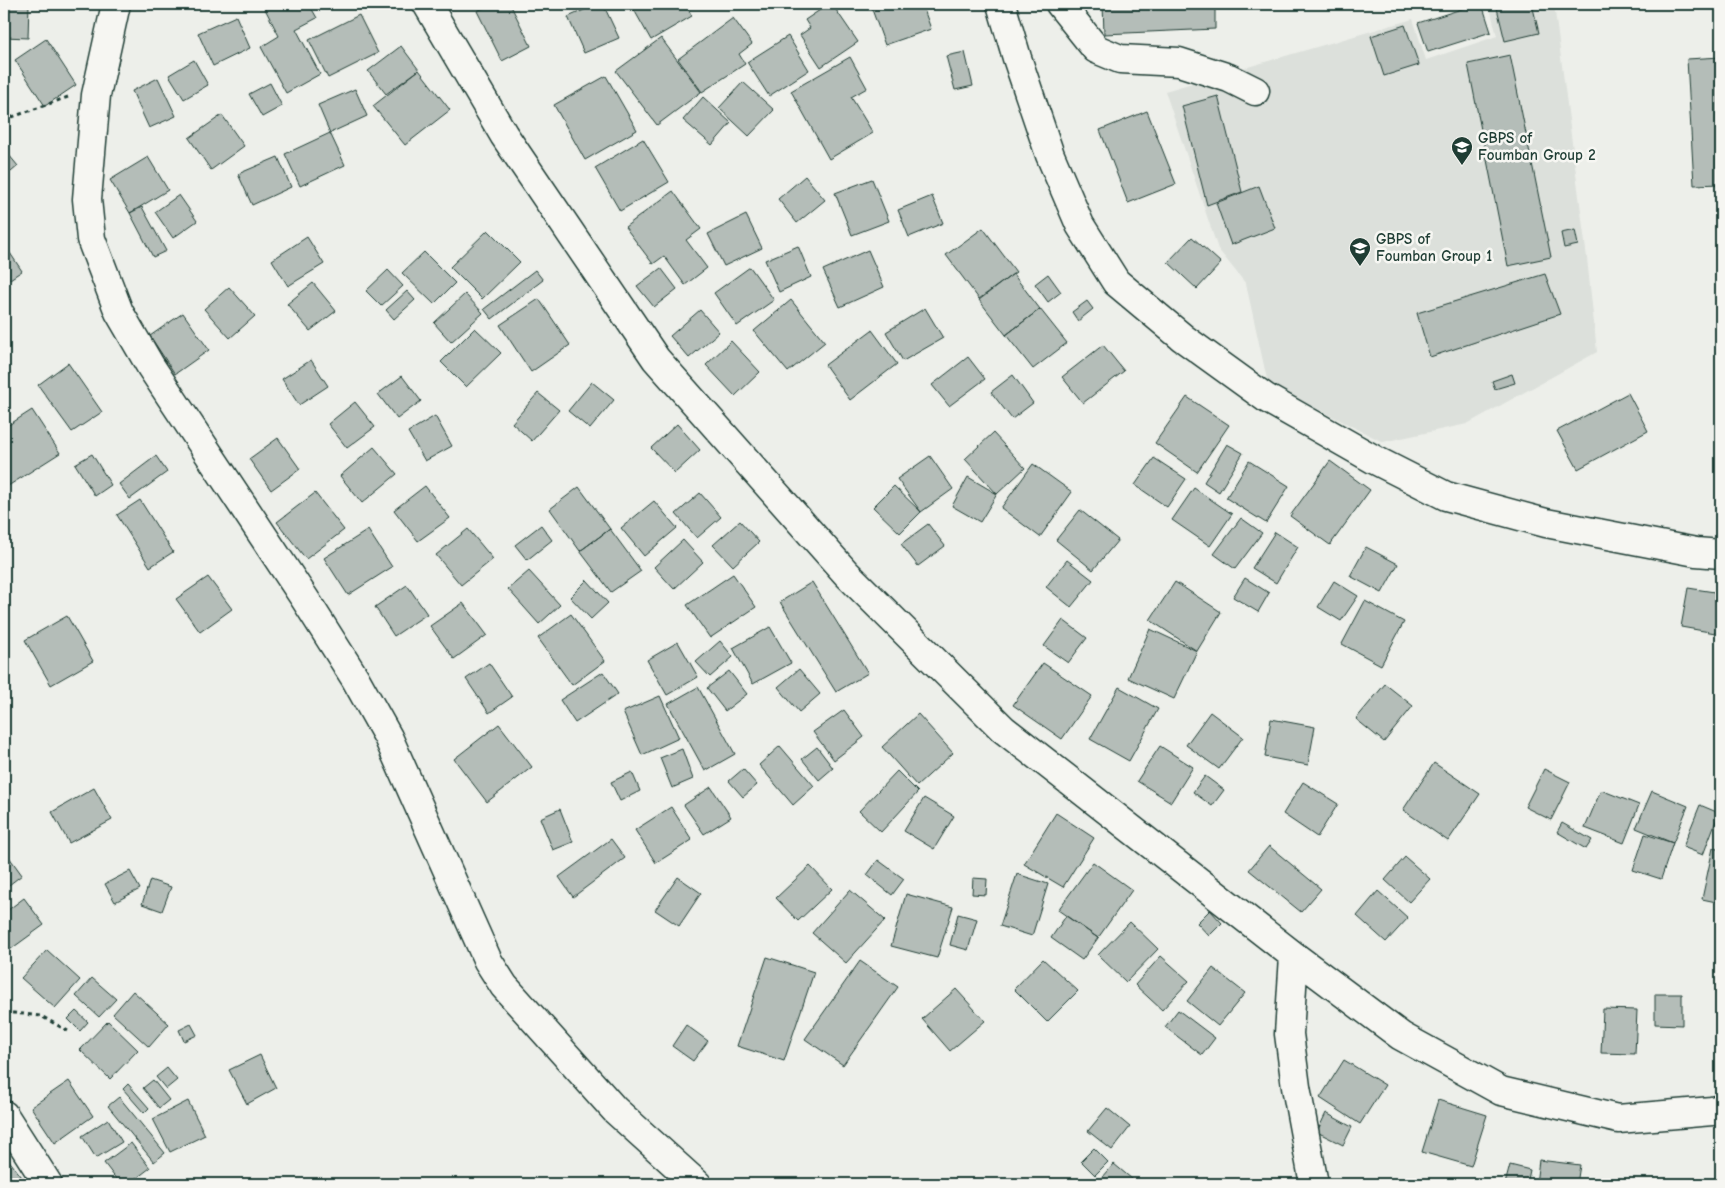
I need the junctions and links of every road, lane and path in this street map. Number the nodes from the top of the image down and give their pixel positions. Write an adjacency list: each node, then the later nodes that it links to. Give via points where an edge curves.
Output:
1 (116, 4): 6 (street)
2 (427, 4): 9 (street, via 504,135 656,359 846,573 1003,729)
3 (1000, 4): 8 (street, via 1050,155 1080,225 1116,282 1182,338 1266,398 1446,496 1546,523)
4 (1060, 4): 5 (street, via 1096,49 1120,59 1179,62)
5 (1255, 90)
6 (96, 95): 7 (path, via 66,97); 15 (street, via 87,199 91,239 119,312 151,367 355,678 388,737 488,961 504,986 616,1110)
7 (4, 120)
8 (1721, 554)
9 (1294, 956): 12 (street, via 1401,1036 1501,1090 1618,1119); 16 (street, via 1289,1034)
10 (4, 1013): 11 (path, via 42,1016)
11 (68, 1031)
12 (1721, 1109)
13 (4, 1115): 14 (street)
14 (48, 1184)
15 (697, 1184)
16 (1314, 1184)

